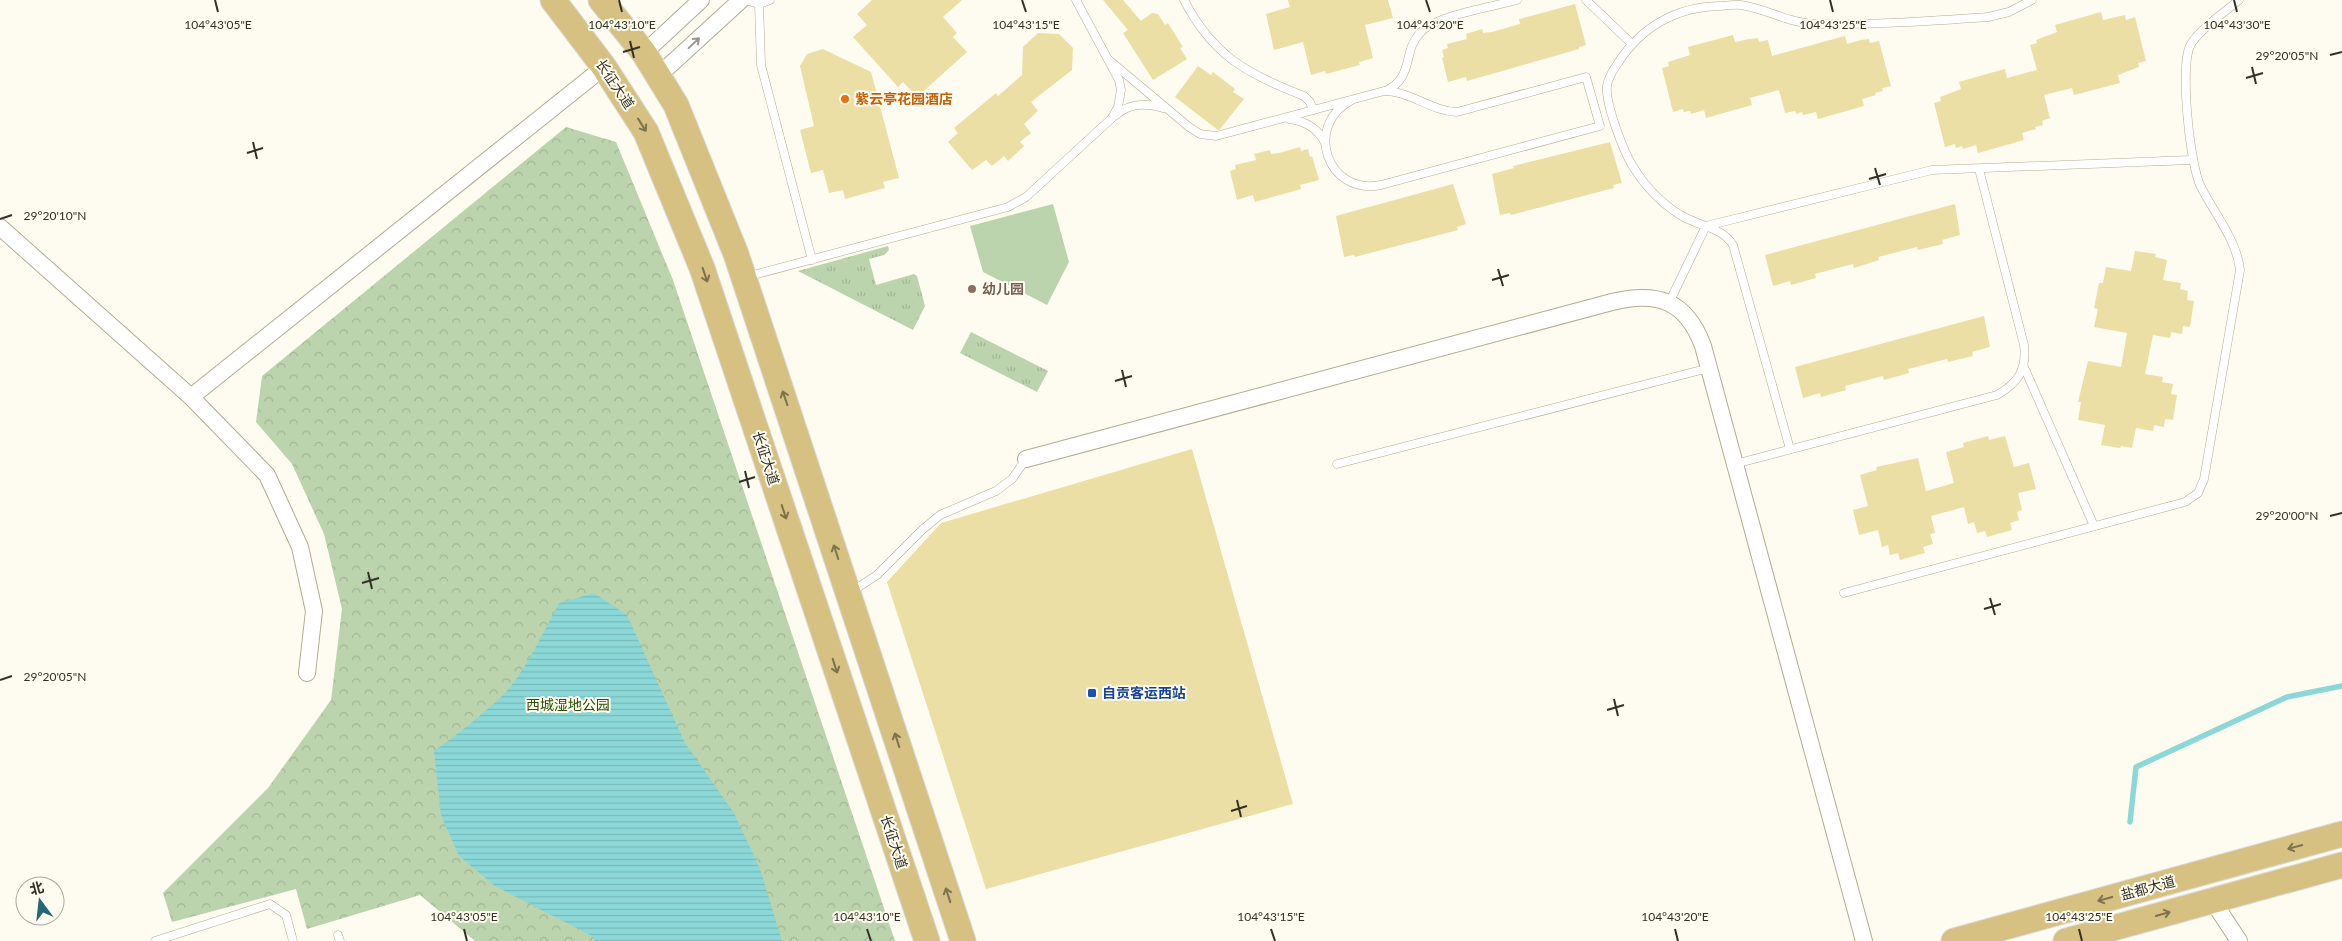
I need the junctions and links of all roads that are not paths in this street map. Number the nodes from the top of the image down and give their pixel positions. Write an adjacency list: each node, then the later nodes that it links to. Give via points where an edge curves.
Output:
1 (553, 0): 17 (main road, 长征大道)
2 (600, 0): 15 (main road)
3 (701, 0): 15 (street)
4 (741, 0): 18 (street, one-way to 4)
5 (745, 0): 13 (lane)
6 (770, 0): 13 (lane)
7 (1076, 0): 16 (lane)
8 (1184, 0): 22 (lane, via 1209,40 1233,61 1254,76 1304,96)
9 (1517, 0): 19 (lane, via 1440,20 1426,28 1415,38 1403,76)
10 (1586, 0): 14 (lane)
11 (2032, 0): 14 (lane, via 2008,12 1988,17 1816,24 1785,20 1741,5 1702,6 1661,21)
12 (2238, 0): 28 (lane, via 2191,44 2185,60)
13 (759, 4): 34 (lane, via 761,65)
14 (1632, 44): 25 (lane, via 1608,80 1608,96)
15 (644, 53): 18 (main road)
16 (1109, 60): 21 (lane); 23 (lane, via 1121,90 1121,99)
17 (604, 67): 39 (street); 53 (main road, 长征大道, one-way to 53, via 646,132 702,268)
18 (658, 76): 35 (main road, via 676,105)
19 (1384, 91): 20 (lane); 26 (lane, via 1402,93 1439,109 1457,112 1586,77)
20 (1352, 100): 22 (lane); 27 (lane, via 1332,115 1326,128)
21 (1168, 110): 23 (lane, via 1143,104 1121,111); 24 (lane, via 1207,136)
22 (1313, 110): 24 (lane)
23 (1112, 118): 34 (lane, via 1026,197 1008,207)
24 (1281, 119): 27 (lane, via 1306,123 1319,133)
25 (1615, 122): 26 (lane); 31 (lane, via 1632,165 1653,192 1681,215)
26 (1600, 126): 27 (lane, via 1370,187 1341,178 1331,164)
27 (1326, 145)
28 (2191, 160): 29 (lane); 44 (lane, via 2199,185 2236,251 2240,270 2204,479 2198,494 2185,502)
29 (1979, 169): 30 (lane, via 1932,170); 37 (lane, via 2024,344)
30 (1740, 218): 31 (lane); 33 (lane, via 1731,227)
31 (1706, 226): 33 (lane, via 1728,237); 36 (lane)
32 (0, 227): 39 (street)
33 (1733, 245): 40 (lane)
34 (812, 260): 35 (lane)
35 (744, 278): 45 (main road, one-way to 35)
36 (1669, 303): 38 (street, via 1696,327); 41 (street, via 1653,297 1634,296)
37 (2024, 367): 40 (lane, via 2010,388 1996,396); 44 (lane)
38 (1709, 368): 42 (lane); 43 (street)
39 (191, 397): 47 (street, via 267,475 300,547 314,611)
40 (1790, 449): 43 (lane)
41 (1026, 459): 45 (lane, via 1012,479 996,491 940,515 877,575)
42 (1337, 464)
43 (1734, 464): 55 (street)
44 (2094, 526): 46 (lane)
45 (850, 593): 54 (main road, one-way to 45)
46 (1844, 593)
47 (307, 673)
48 (2342, 834): 56 (main road, 盐都大道, one-way to 56)
49 (2342, 865): 50 (main road, 盐都大道)
50 (2212, 900): 57 (main road, 盐都大道, one-way to 50); 58 (street)
51 (155, 941): 52 (lane, via 270,904 286,915)
52 (293, 941)
53 (927, 941)
54 (963, 941)
55 (1864, 941)
56 (1954, 941)
57 (2066, 941)
58 (2239, 941)

